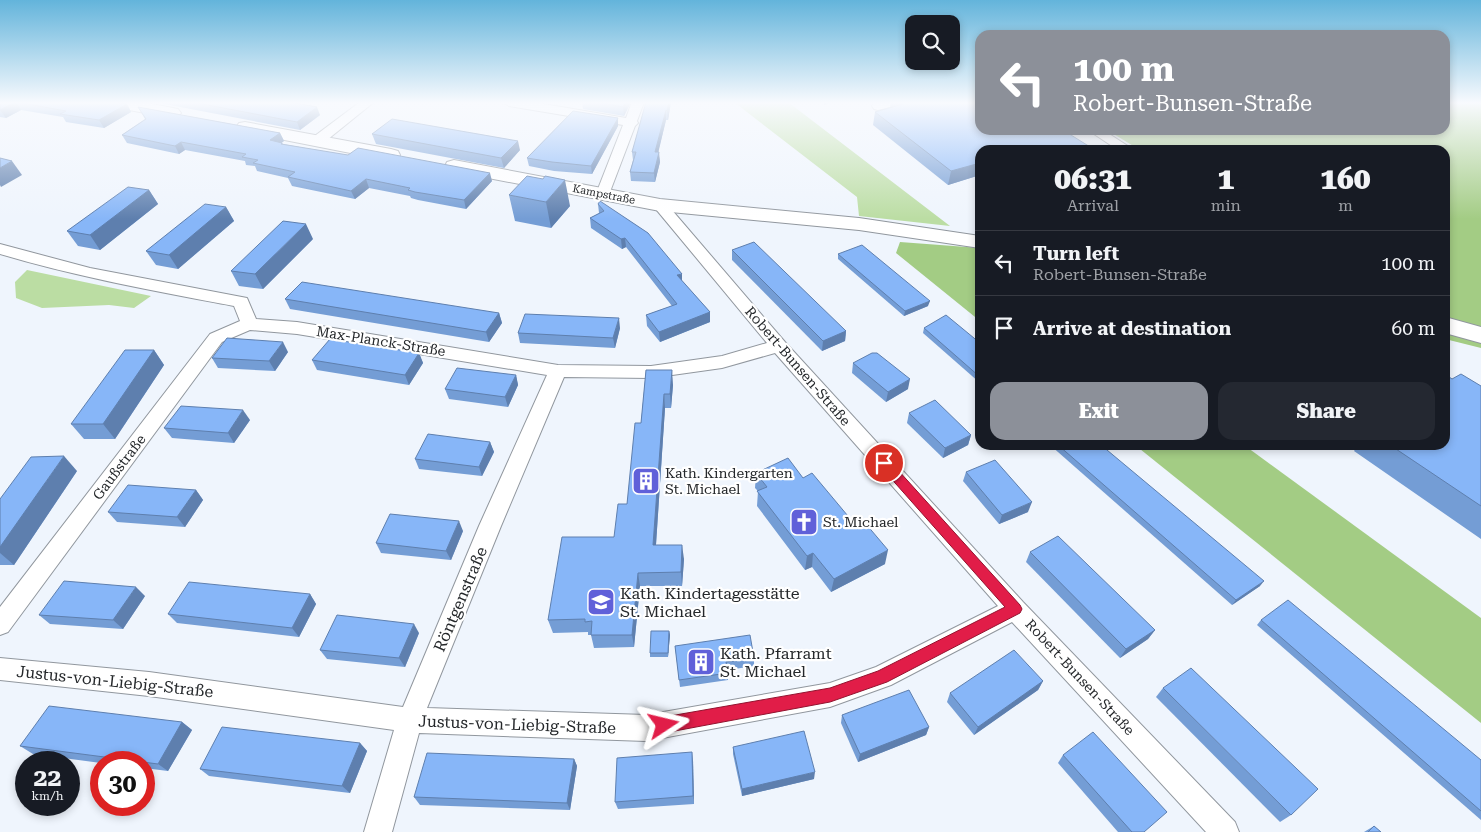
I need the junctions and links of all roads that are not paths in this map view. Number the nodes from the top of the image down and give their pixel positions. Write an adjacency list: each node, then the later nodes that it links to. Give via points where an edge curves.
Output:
1 (317, 141): 3 (street, Kampstraße)
2 (625, 141): 3 (street)
3 (603, 194): 4 (street, Kampstraße)
4 (660, 205): 5 (street, Kampstraße, via 859,224); 10 (street, Robert-Bunsen-Straße)
5 (975, 241)
6 (0, 249): 7 (street, via 125,280 241,302)
7 (250, 324): 11 (street, Max-Planck-Straße, via 298,328); 13 (street, Gaußstraße, via 216,338)
8 (1450, 326): 9 (street)
9 (1481, 335)
10 (779, 346): 11 (street, Max-Planck-Straße, via 722,362 651,372); 12 (street, Robert-Bunsen-Straße)
11 (558, 371): 15 (street, Röntgenstraße)
12 (1015, 609): 15 (street, Justus-von-Liebig-Straße, via 882,677 830,695 646,728); 17 (street, Robert-Bunsen-Straße)
13 (0, 625)
14 (0, 668): 15 (street, Justus-von-Liebig-Straße, via 149,684)
15 (410, 720): 16 (street, Röntgenstraße)
16 (378, 832)
17 (1225, 832)

